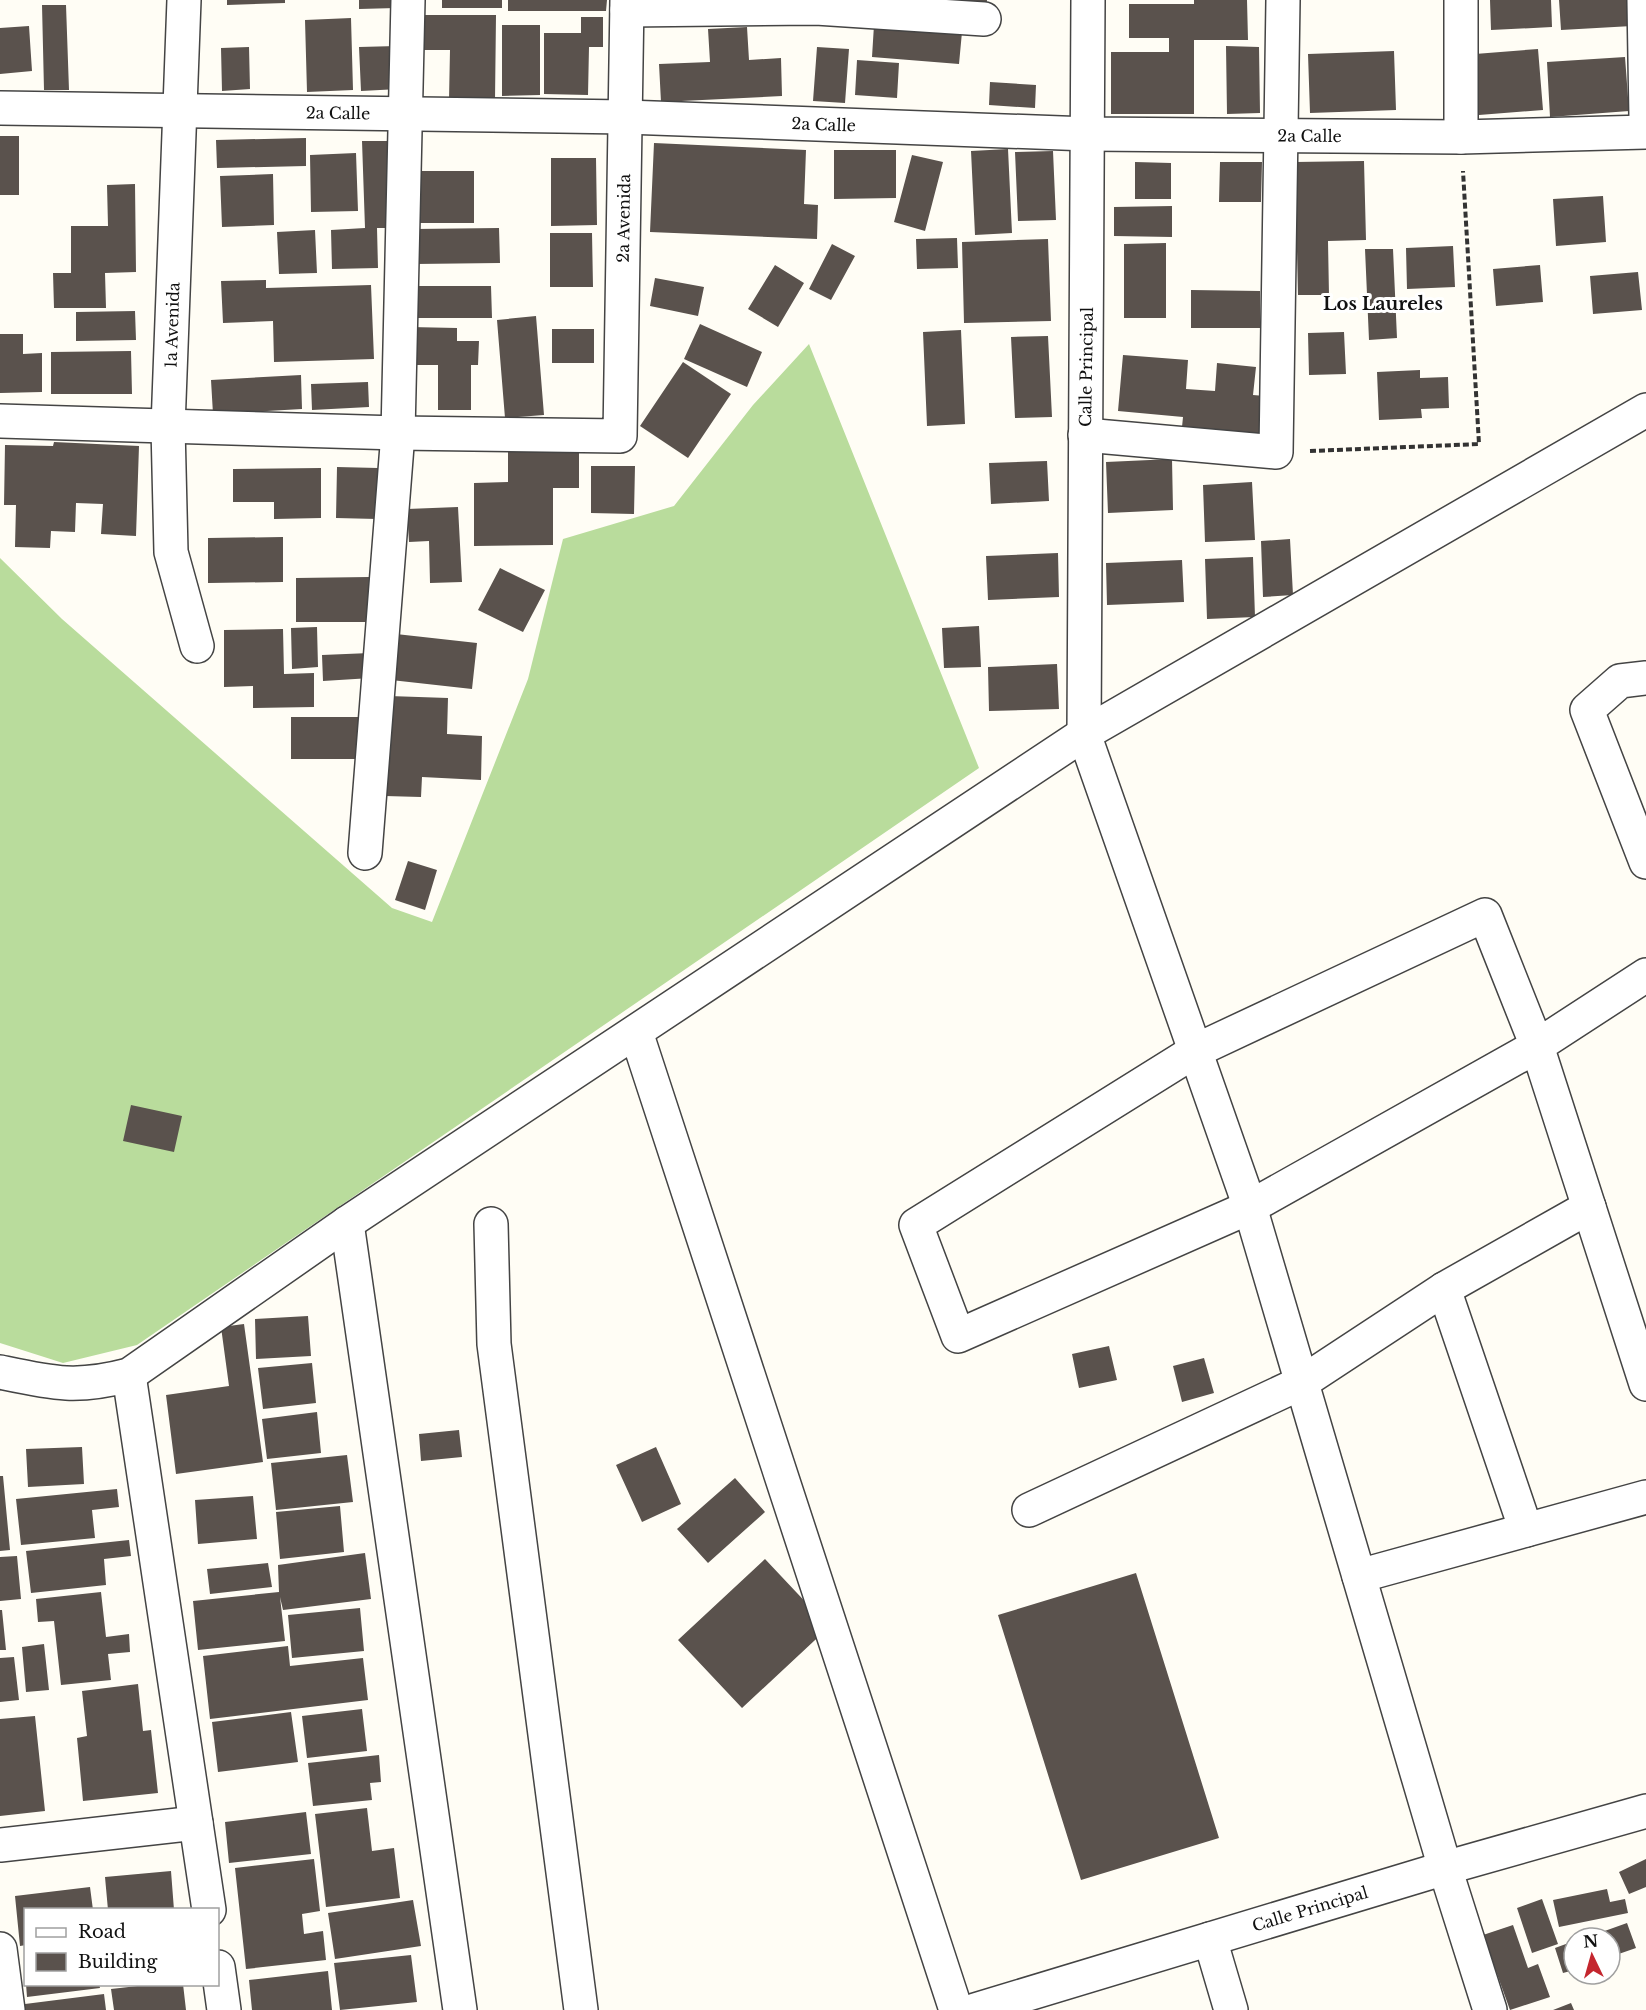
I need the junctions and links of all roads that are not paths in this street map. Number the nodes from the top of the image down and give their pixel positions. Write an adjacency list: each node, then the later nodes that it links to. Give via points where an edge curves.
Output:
1 (184, 0): 10 (street, 1a Avenida)
2 (408, 0): 11 (street)
3 (1088, 0): 15 (street, Calle Principal)
4 (1283, 0): 16 (street)
5 (1461, 0): 17 (street)
6 (1644, 0): 13 (street)
7 (627, 5): 8 (street, via 816,8); 12 (street, 2a Avenida)
8 (984, 19)
9 (0, 108): 10 (street, 2a Calle)
10 (180, 109): 11 (street, 2a Calle); 20 (street, 1a Avenida)
11 (406, 114): 12 (street, 2a Calle); 21 (street)
12 (626, 117): 15 (street, 2a Calle); 21 (street, 2a Avenida, via 620,436)
13 (1646, 117)
14 (1646, 132): 17 (street, 2a Calle)
15 (1088, 134): 16 (street, 2a Calle); 22 (street, Calle Principal)
16 (1282, 137): 17 (street, 2a Calle); 22 (street, via 1276,452)
17 (1461, 137)
18 (1646, 410): 25 (street)
19 (0, 421): 20 (street)
20 (168, 427): 21 (street); 23 (street, 1a Avenida, via 171,552)
21 (398, 433): 26 (street)
22 (1085, 435): 25 (street, Calle Principal)
23 (197, 646)
24 (1646, 678): 27 (street, via 1620,681 1587,710)
25 (1084, 734): 29 (street); 31 (street, Calle Principal)
26 (365, 853)
27 (1646, 862)
28 (1646, 975): 30 (street)
29 (636, 1032): 34 (street); 58 (street)
30 (1537, 1046): 31 (street, via 1485,915); 32 (street); 33 (street)
31 (1195, 1051): 32 (street, Calle Principal); 32 (street, via 916,1225 958,1336)
32 (1250, 1206): 40 (street, Calle Principal)
33 (1589, 1207): 36 (street); 37 (street)
34 (347, 1223): 39 (street); 56 (street)
35 (491, 1224): 57 (street, via 494,1344)
36 (1444, 1289): 40 (street); 44 (street)
37 (1636, 1316): 41 (street)
38 (0, 1372): 39 (street, via 57,1384 95,1384)
39 (129, 1375): 47 (street)
40 (1301, 1383): 43 (street); 45 (street, Calle Principal)
41 (1646, 1384)
42 (1646, 1497): 44 (street)
43 (1029, 1510)
44 (1526, 1530): 45 (street)
45 (1359, 1576): 49 (street, Calle Principal)
46 (1646, 1811): 49 (street, Calle Principal)
47 (196, 1823): 48 (street); 50 (street)
48 (0, 1845)
49 (1445, 1868): 51 (street, Calle Principal); 61 (street, Calle Principal)
50 (209, 1908)
51 (1210, 1939): 59 (street, Calle Principal); 60 (street)
52 (0, 1949): 54 (street)
53 (219, 1974): 55 (street)
54 (9, 2010)
55 (224, 2010)
56 (460, 2010)
57 (581, 2010)
58 (956, 2010)
59 (975, 2010)
60 (1231, 2010)
61 (1490, 2010)

